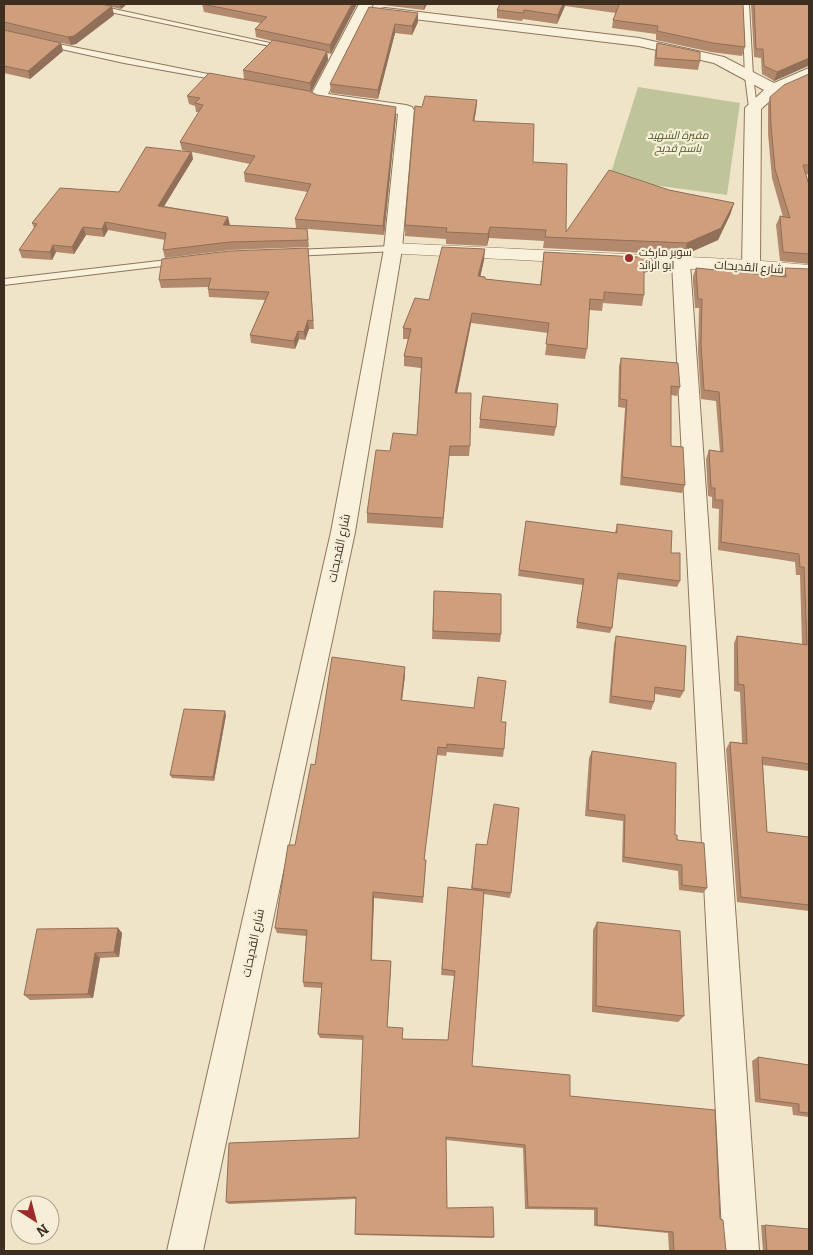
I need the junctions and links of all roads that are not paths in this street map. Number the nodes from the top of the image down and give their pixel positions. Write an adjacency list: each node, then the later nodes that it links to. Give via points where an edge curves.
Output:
1 (82, 4): 5 (lane)
2 (745, 4): 7 (lane)
3 (365, 6): 7 (street, via 639,42 719,60); 11 (street, via 333,57 314,96 406,110)
4 (41, 42): 8 (lane)
5 (291, 48)
6 (809, 73): 9 (street)
7 (749, 76): 9 (street); 10 (lane)
8 (231, 81)
9 (774, 90): 10 (street)
10 (753, 108): 15 (street)
11 (393, 249): 12 (lane); 14 (street, شارع القديحات); 18 (street, شارع القديحات, via 343,532)
12 (286, 253)
13 (184, 261): 17 (lane)
14 (681, 263): 15 (street, شارع القديحات); 19 (street)
15 (751, 266): 16 (street, شارع القديحات)
16 (809, 271)
17 (4, 282)
18 (185, 1251)
19 (741, 1251)

